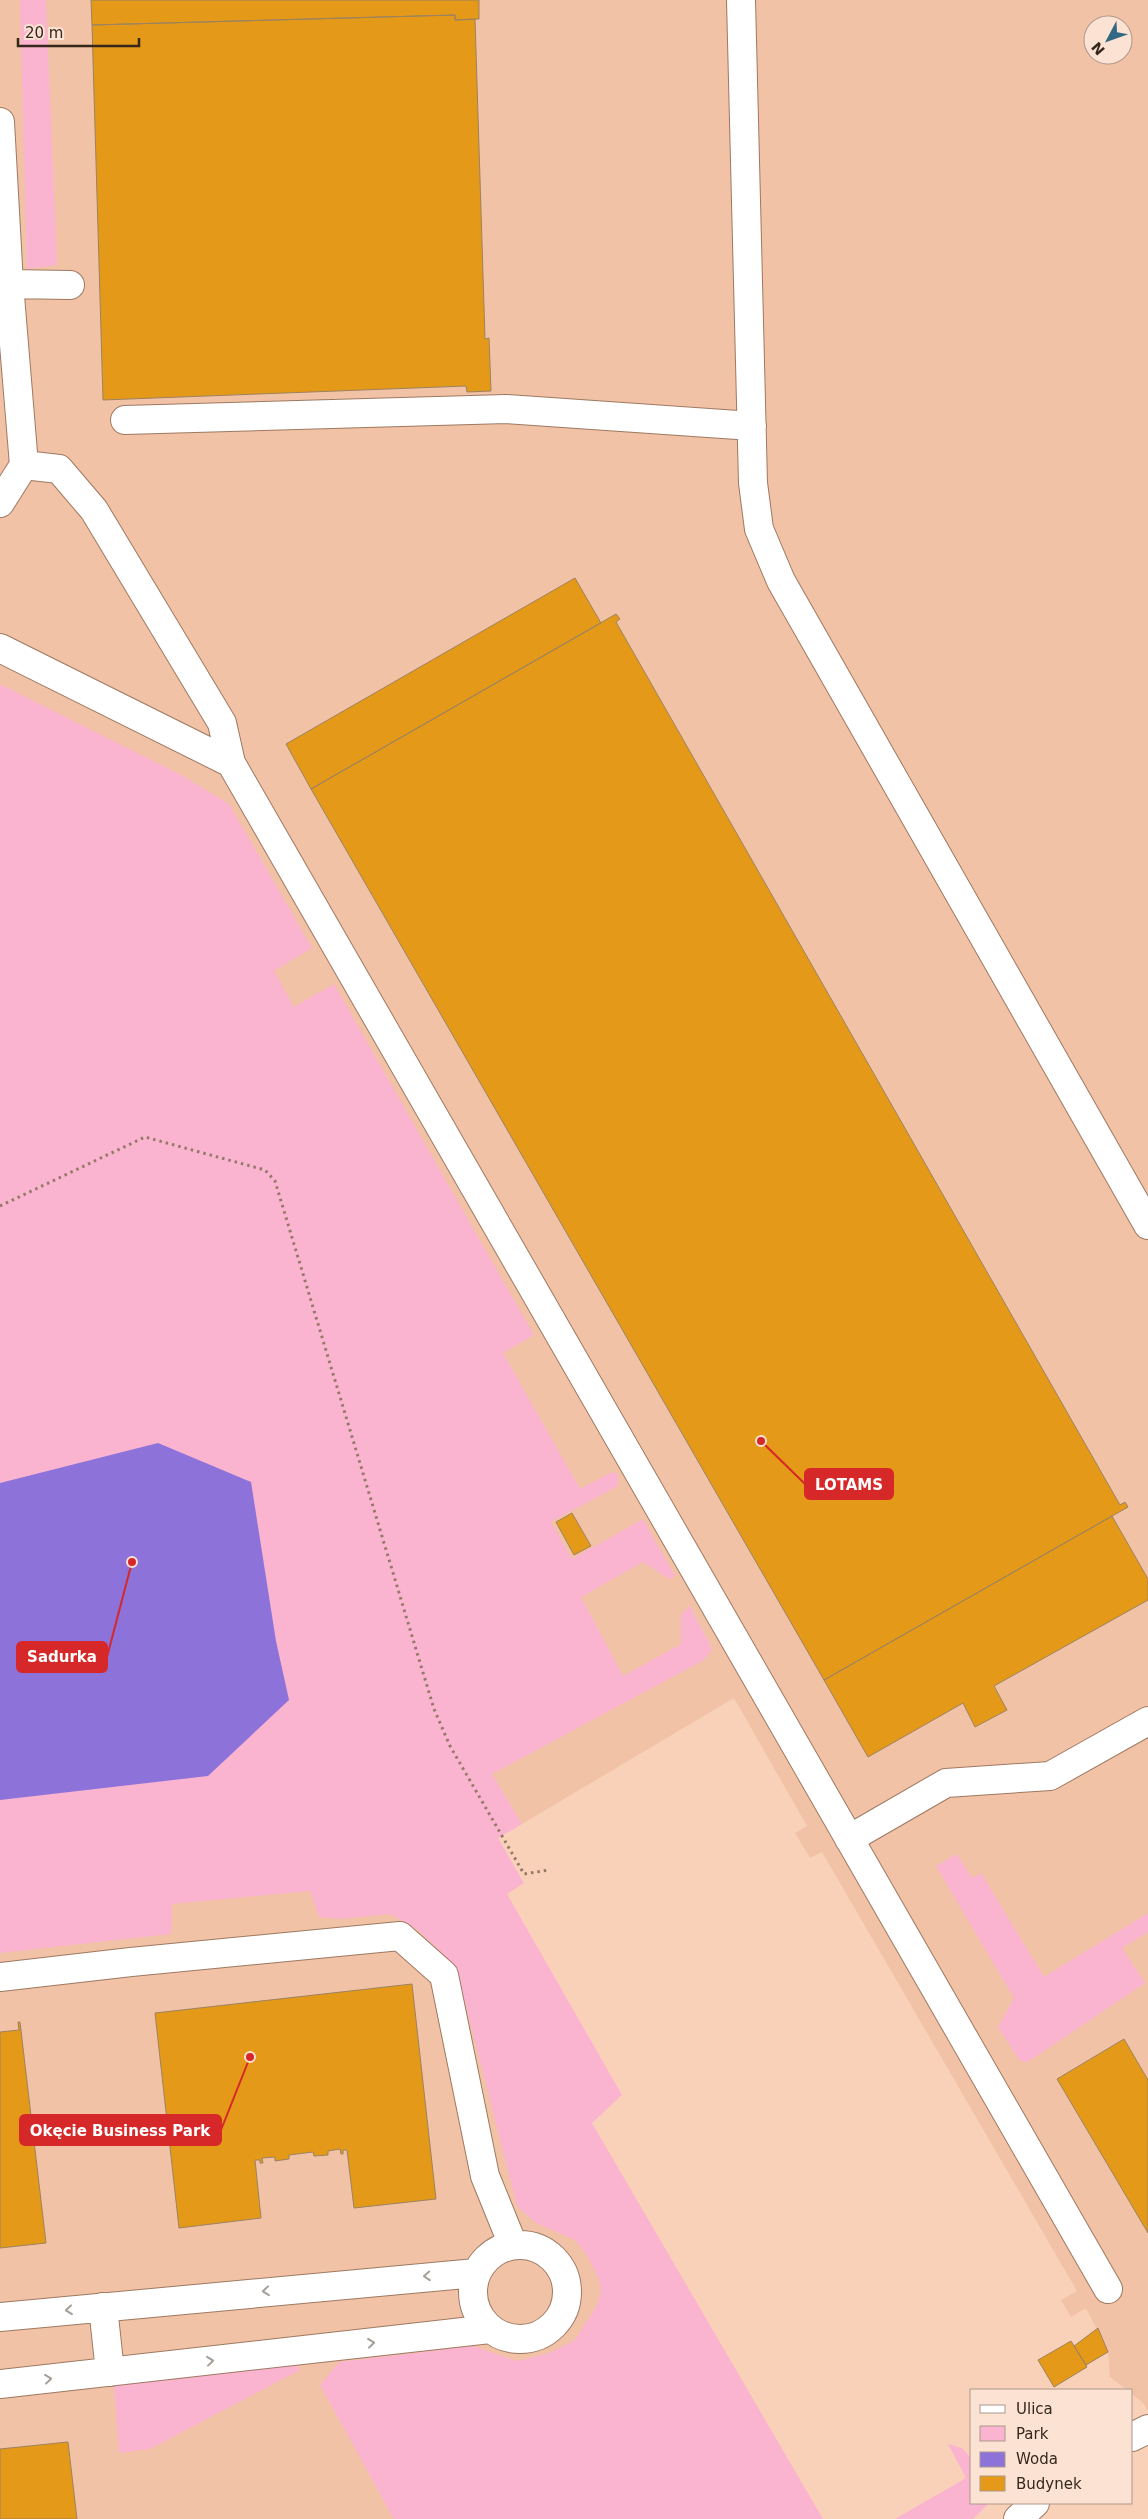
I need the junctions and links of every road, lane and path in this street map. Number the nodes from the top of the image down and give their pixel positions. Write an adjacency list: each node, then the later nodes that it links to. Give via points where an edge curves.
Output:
1 (741, 0): 6 (lane)
2 (0, 122): 3 (lane)
3 (9, 284): 4 (lane); 7 (lane)
4 (70, 285)
5 (125, 420): 6 (lane, via 506,409)
6 (752, 426): 12 (lane, via 753,483 759,529 781,581)
7 (24, 464): 8 (lane); 10 (lane, via 59,469 94,510 222,723)
8 (0, 503)
9 (0, 648): 10 (lane)
10 (231, 763): 14 (lane)
11 (0, 1206): 15 (path, via 145,1137 265,1170 275,1181 434,1709 450,1746 524,1874)
12 (1148, 1224)
13 (1148, 1721): 14 (lane, via 1050,1776 946,1783)
14 (849, 1839): 19 (lane)
15 (549, 1870)
16 (0, 1977): 17 (lane, via 400,1936 444,1975 485,2176)
17 (513, 2245): 18 (lane, via 485,2259); 22 (lane, via 529,2245 544,2251 556,2262 564,2275 566,2306 553,2325 534,2337 518,2340 503,2337)
18 (476, 2273): 20 (lane, one-way to 20); 22 (lane, via 472,2288 473,2304)
19 (1108, 2289)
20 (103, 2307): 21 (lane, one-way to 21); 23 (lane)
21 (0, 2317)
22 (490, 2329): 23 (lane, one-way to 22)
23 (110, 2372): 24 (lane, one-way to 23)
24 (0, 2384)
25 (1148, 2429): 26 (lane)
26 (1133, 2436)
27 (1034, 2504): 28 (lane)
28 (1018, 2519)

